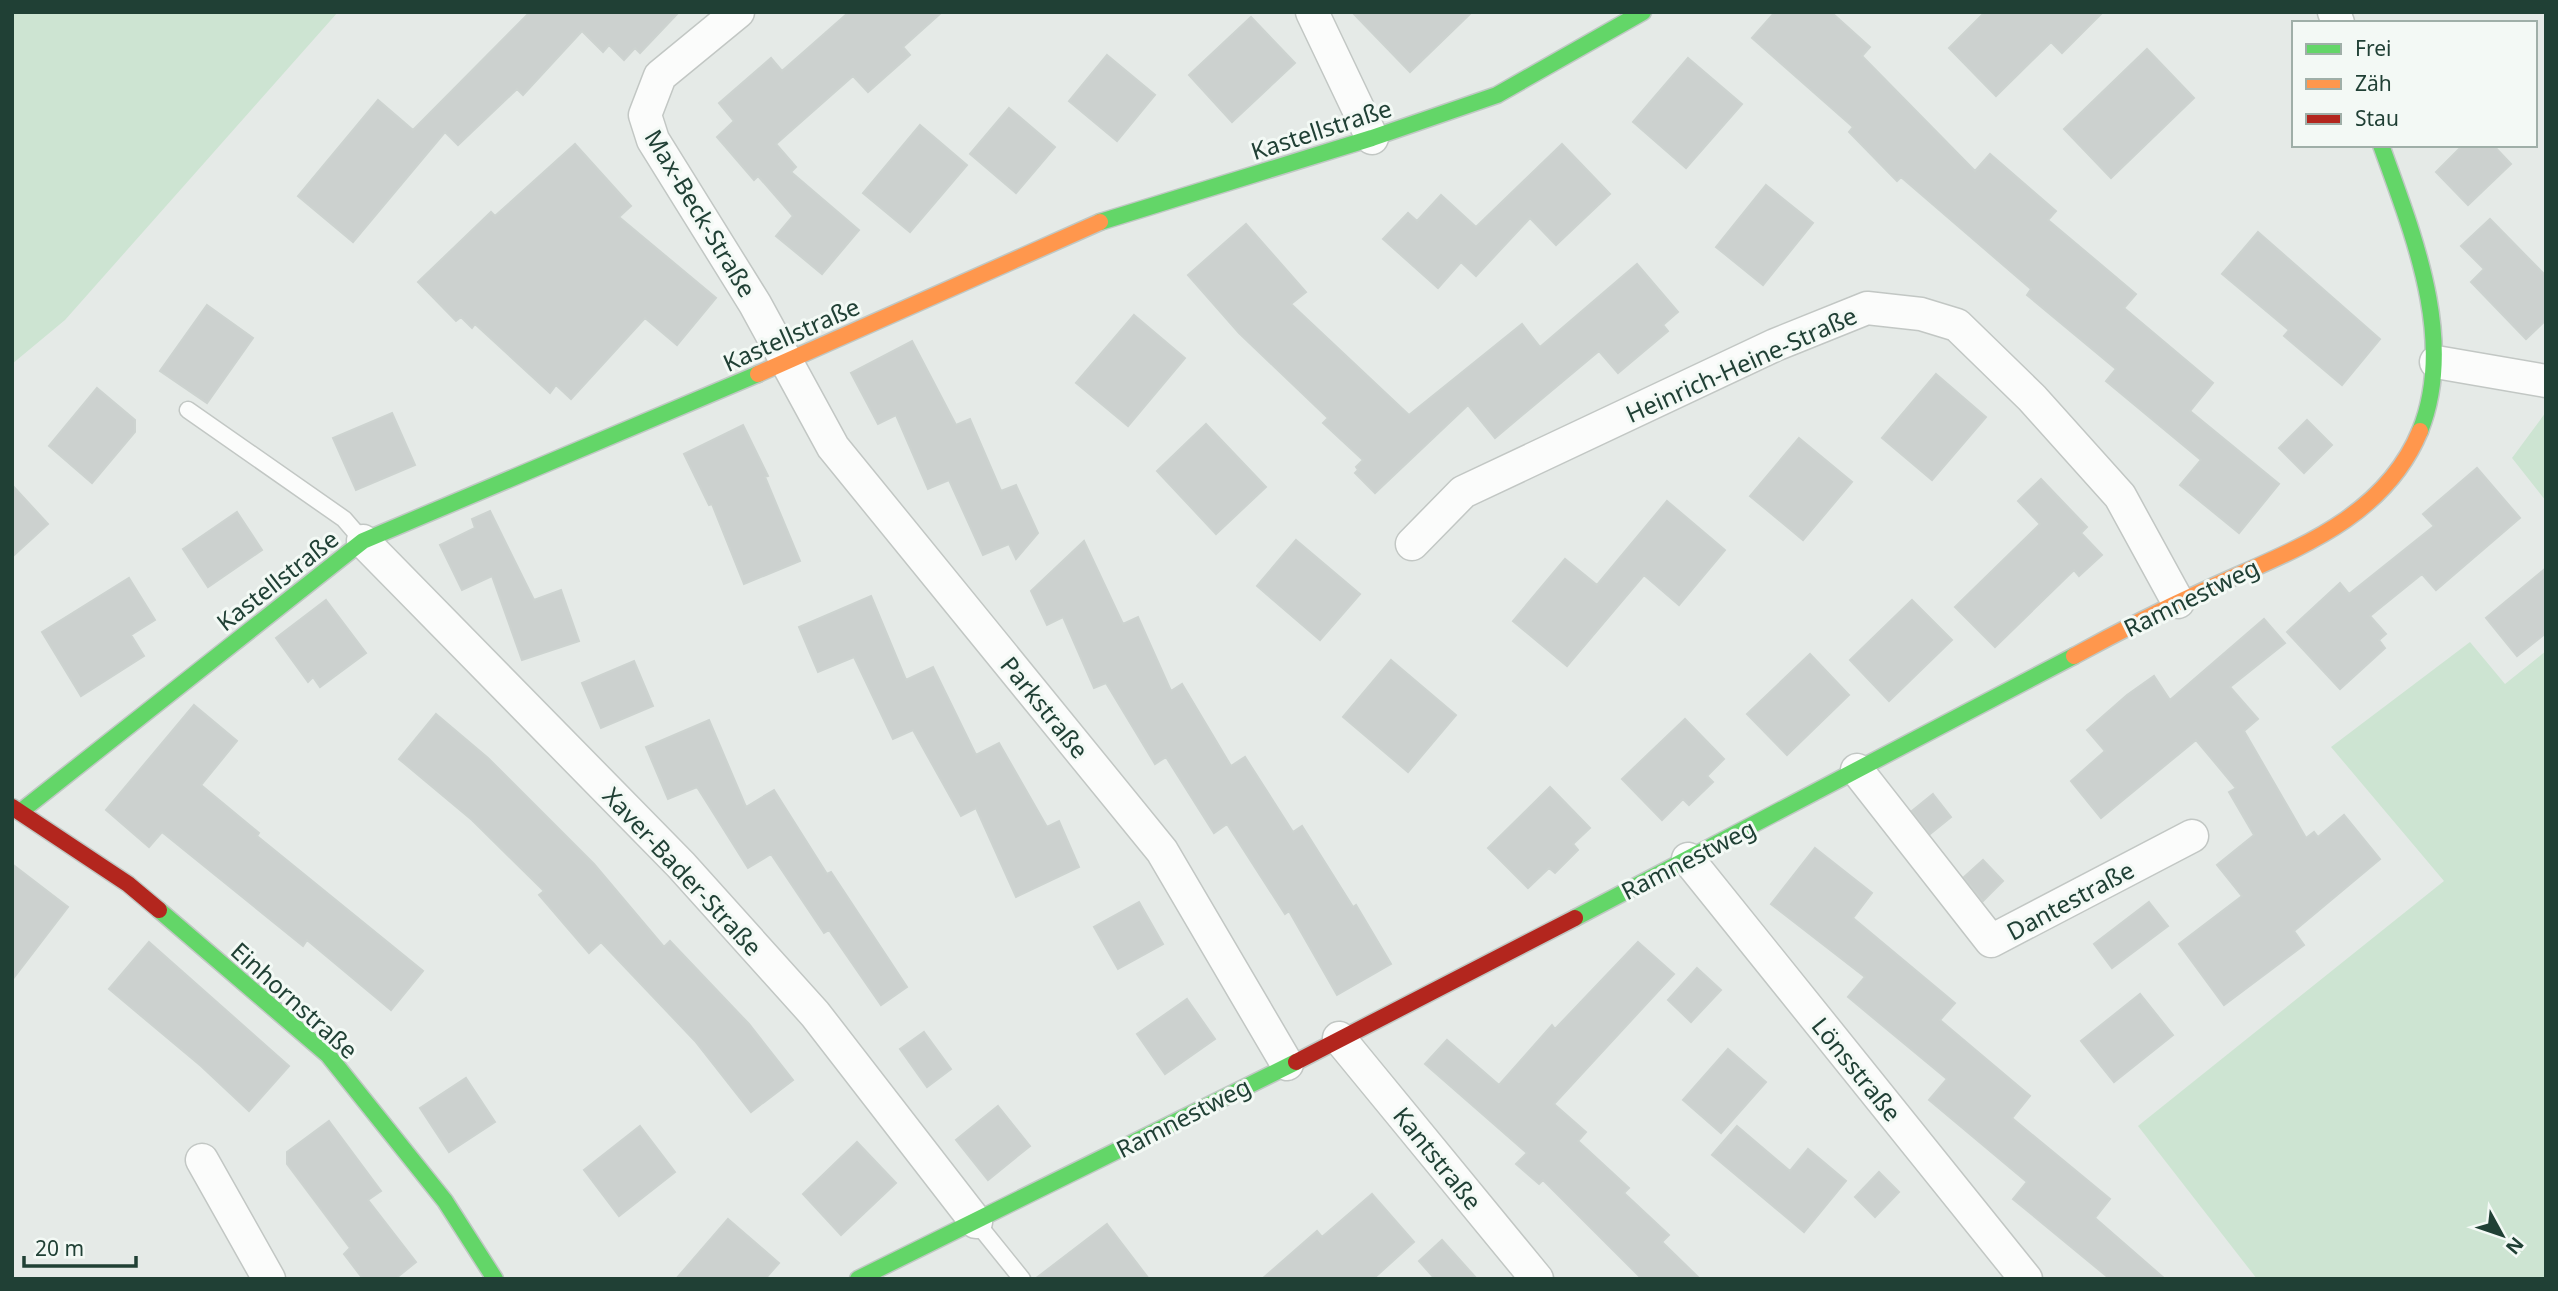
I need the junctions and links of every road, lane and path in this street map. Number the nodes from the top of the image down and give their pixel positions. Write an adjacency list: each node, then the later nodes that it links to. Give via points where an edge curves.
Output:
1 (738, 12): 6 (street, Max-Beck-Straße, via 660,76 645,115 653,140)
2 (1312, 12): 4 (street)
3 (1643, 12): 4 (street, Kastellstraße, via 1497,94)
4 (1372, 138): 6 (street, Kastellstraße, via 1105,220)
5 (2382, 147): 7 (street, Ramnestweg, via 2425,292)
6 (787, 362): 10 (street, Kastellstraße); 18 (street, Parkstraße, via 833,447 1163,851)
7 (2436, 362): 8 (street); 12 (street, Ramnestweg, via 2428,414 2413,450 2382,490 2346,522)
8 (2546, 381)
9 (188, 410): 10 (lane, via 344,519)
10 (363, 541): 14 (street, Kastellstraße); 20 (street, Xaver-Bader-Straße, via 681,865 815,1014)
11 (1412, 544): 12 (street, Heinrich-Heine-Straße, via 1463,492 1775,345 1867,308 1920,314 1957,325 2032,398 2120,496)
12 (2178, 602): 13 (street, Ramnestweg)
13 (1857, 770): 15 (street, Dantestraße, via 1991,941); 16 (street, Ramnestweg)
14 (16, 809): 22 (street, Einhornstraße, via 128,884 328,1055 445,1201)
15 (2192, 836)
16 (1688, 859): 17 (street, Ramnestweg); 26 (street, Lönsstraße)
17 (1339, 1038): 18 (street, Ramnestweg); 25 (street, Kantstraße)
18 (1287, 1064): 20 (street, Ramnestweg)
19 (202, 1160): 21 (street)
20 (976, 1222): 23 (street, Ramnestweg); 24 (lane)
21 (269, 1279)
22 (495, 1279)
23 (858, 1279)
24 (1022, 1279)
25 (1537, 1279)
26 (2026, 1279)

